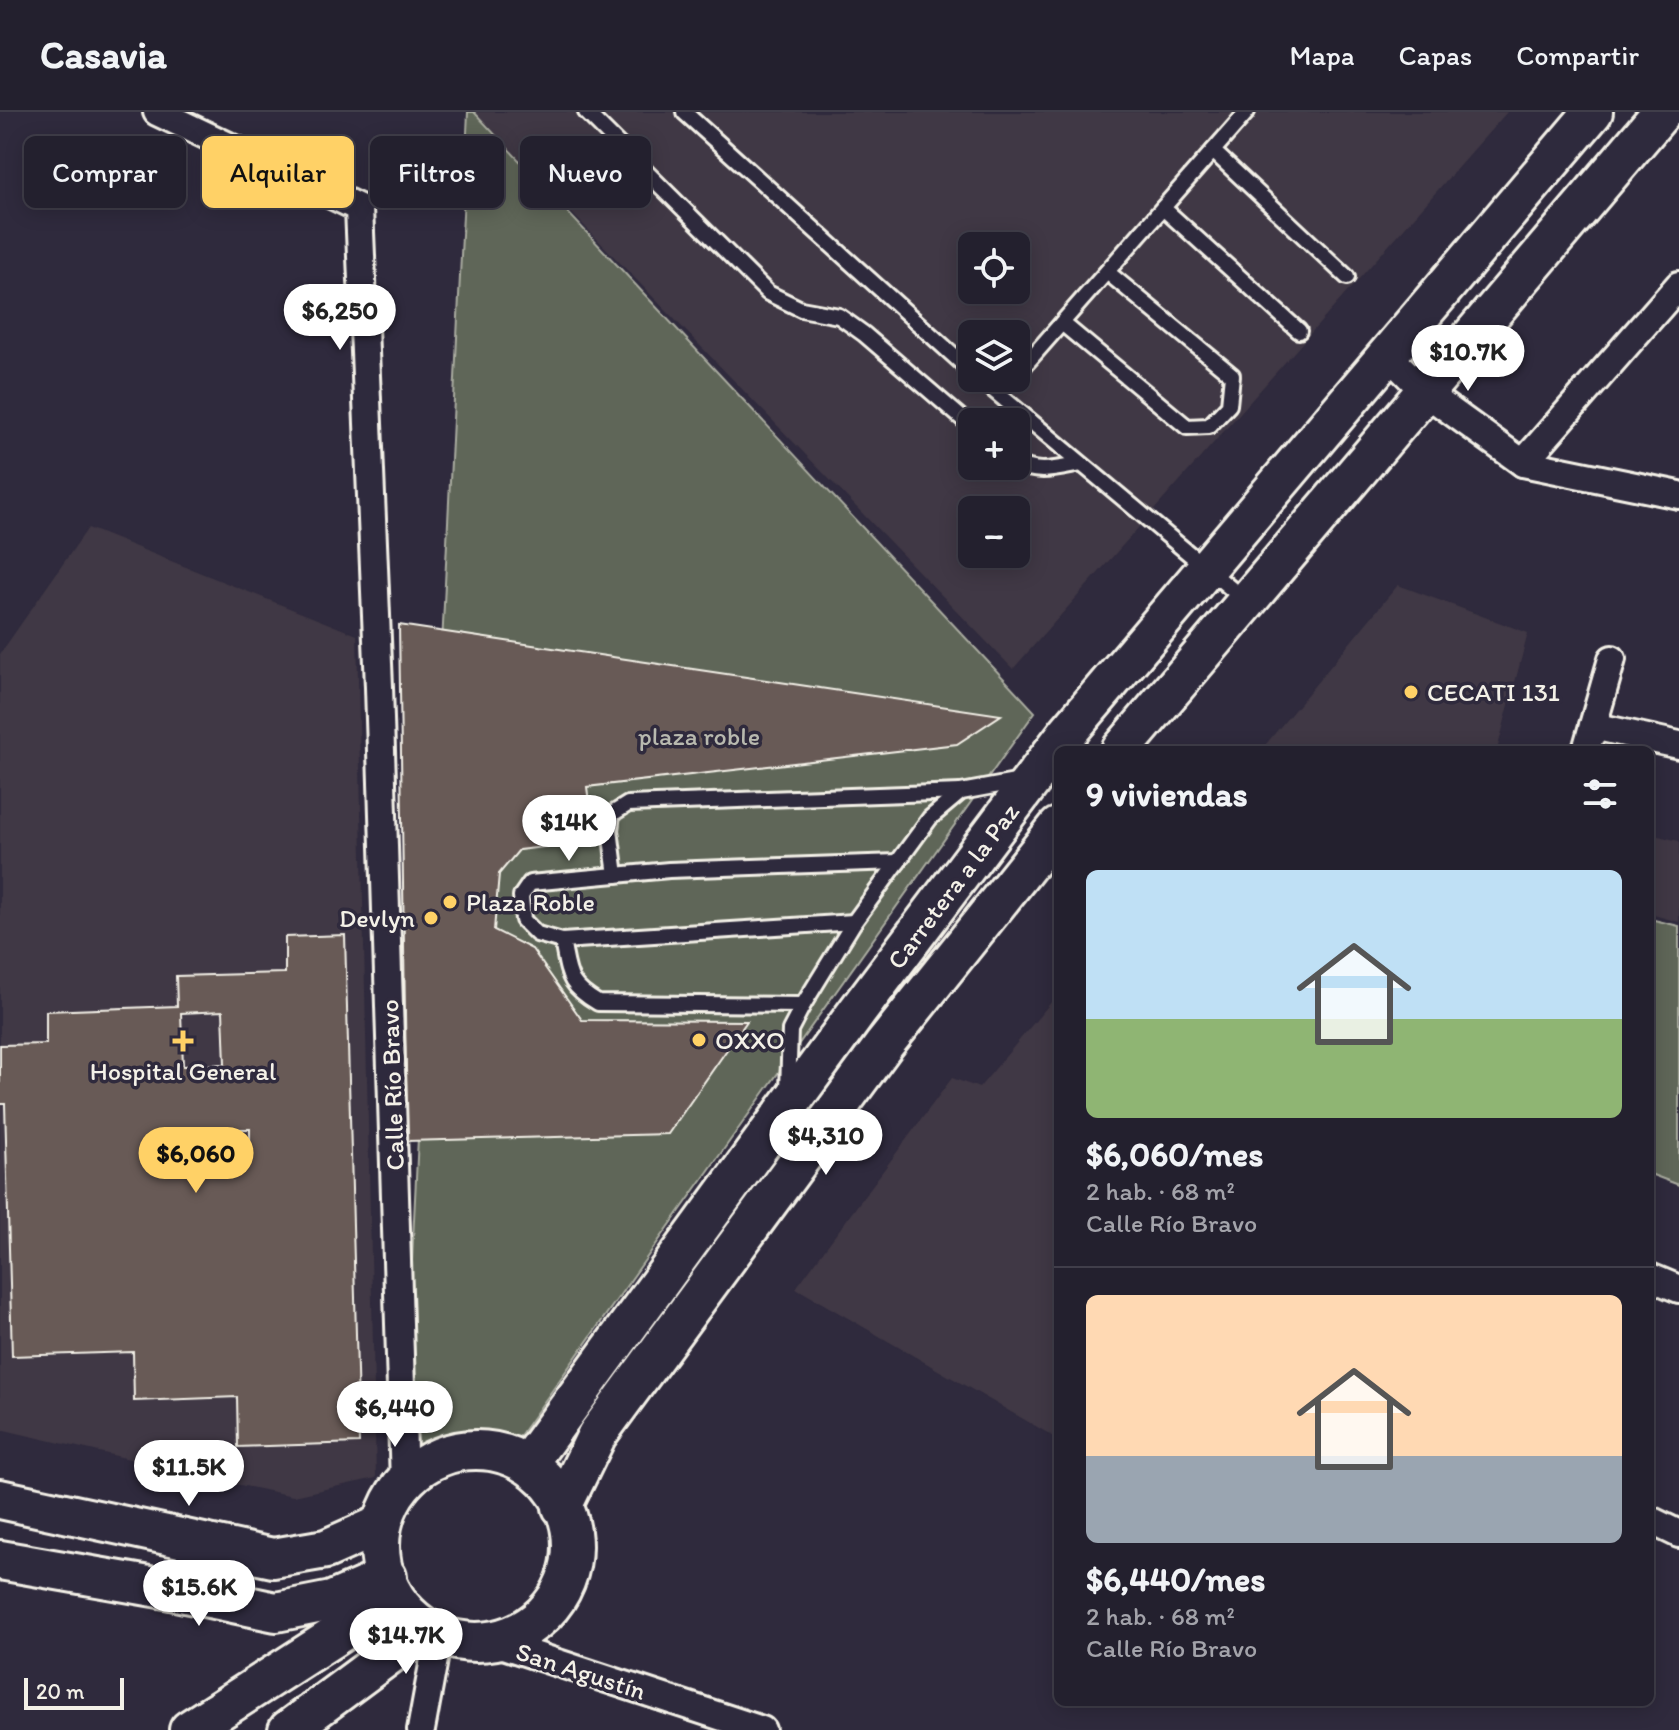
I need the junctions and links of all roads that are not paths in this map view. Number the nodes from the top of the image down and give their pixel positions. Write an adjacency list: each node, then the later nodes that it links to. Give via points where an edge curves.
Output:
1 (157, 112): 46 (street, Calle Río Bravo, via 359,208)
2 (586, 112): 21 (lane, via 768,293 801,309 839,316)
3 (684, 112): 16 (lane)
4 (1247, 112): 7 (lane)
5 (1593, 112): 14 (main road, Carretera a la Paz)
6 (1662, 112): 19 (main road)
7 (1213, 151): 8 (lane); 10 (lane)
8 (1163, 208): 9 (lane); 13 (lane)
9 (1107, 272): 12 (lane); 12 (lane, via 1232,375 1229,405 1209,426 1187,427)
10 (1347, 277)
11 (1679, 285): 22 (street)
12 (1062, 323): 15 (lane)
13 (1299, 331)
14 (1387, 354): 19 (street); 26 (main road, Carretera a la Paz)
15 (1030, 358)
16 (958, 359)
17 (995, 392): 20 (lane)
18 (1001, 392): 20 (lane)
19 (1426, 393): 22 (street); 27 (main road)
20 (998, 395): 23 (lane)
21 (958, 415)
22 (1523, 463): 25 (street)
23 (1081, 464): 24 (lane, via 1046,471); 26 (lane)
24 (1030, 468)
25 (1679, 495)
26 (1206, 568): 27 (lane); 31 (main road, Carretera a la Paz)
27 (1247, 603): 32 (main road)
28 (1612, 659): 29 (street)
29 (1590, 738): 30 (street)
30 (1679, 745)
31 (1058, 746)
32 (1124, 746)
33 (1054, 751): 34 (main road, Carretera a la Paz)
34 (1033, 779): 35 (lane); 42 (main road, Carretera a la Paz)
35 (961, 792): 37 (lane, via 930,818); 38 (lane, via 628,804 612,814)
36 (1054, 832): 48 (main road, Carretera a la Paz, via 884,1045 597,1435)
37 (898, 862): 38 (lane); 39 (lane)
38 (616, 875): 40 (lane, via 530,883 521,896 523,920 537,934)
39 (854, 922): 40 (lane); 41 (lane)
40 (562, 941): 41 (lane, via 571,980 598,1003)
41 (803, 1005): 42 (lane, via 790,1030)
42 (788, 1107): 45 (main road, Carretera a la Paz)
43 (1654, 1279): 44 (street)
44 (1679, 1289)
45 (528, 1463): 46 (main road, via 479,1450 446,1454); 48 (main road, via 548,1481)
46 (404, 1483): 50 (main road)
47 (0, 1499): 50 (main road, via 273,1558 326,1549)
48 (562, 1507): 55 (main road, via 570,1526 572,1559 562,1591 523,1630)
49 (1654, 1522): 51 (street)
50 (380, 1525): 53 (main road)
51 (1679, 1534)
52 (0, 1560): 53 (main road, via 276,1612)
53 (391, 1588): 54 (main road); 56 (main road)
54 (432, 1630): 55 (main road, via 466,1642); 57 (main road); 58 (street)
55 (491, 1641): 59 (street, San Agustín)
56 (189, 1730)
57 (288, 1730)
58 (421, 1730)
59 (762, 1730)

